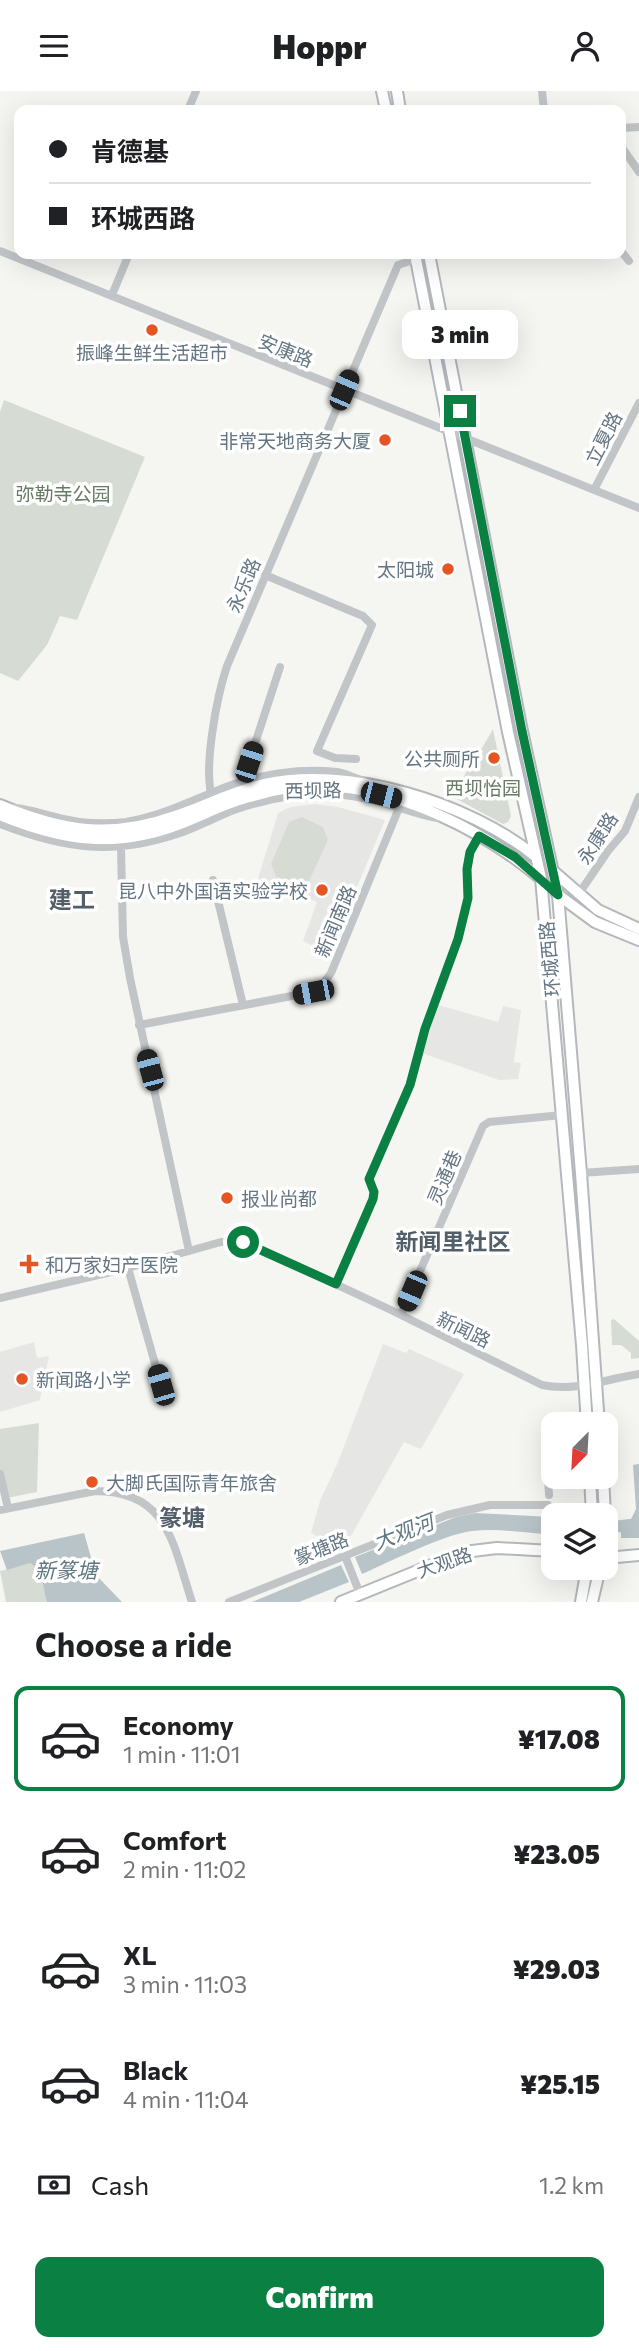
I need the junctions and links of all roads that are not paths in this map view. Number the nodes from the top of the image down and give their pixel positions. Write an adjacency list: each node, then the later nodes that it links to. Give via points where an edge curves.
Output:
1 (626, 153): 2 (street)
2 (639, 172)
3 (626, 257): 9 (street)
4 (20, 259): 10 (street, 安康路)
5 (127, 259): 10 (street)
6 (409, 259): 11 (street, 永乐路, via 398,265)
7 (416, 259): 13 (main road, 环城西路)
8 (430, 259): 14 (main road, 环城西路)
9 (629, 261)
10 (112, 295): 11 (street, 安康路)
11 (344, 390): 13 (street, 安康路); 17 (street, 永乐路)
12 (639, 403): 15 (street, 立夏路)
13 (450, 432): 14 (street, 安康路); 30 (main road, 环城西路)
14 (466, 437): 15 (street, 安康路); 31 (main road, 环城西路)
15 (595, 488): 16 (street, 安康路)
16 (639, 507)
17 (265, 575): 19 (street, via 363,616 372,625 317,751); 22 (street, 永乐路, via 219,691 209,777)
18 (280, 667): 20 (street)
19 (356, 759)
20 (245, 781): 21 (street, via 294,772 338,772); 22 (street)
21 (378, 786): 22 (main road, 西坝路, via 294,779); 30 (main road, 西坝路, via 463,815 516,841)
22 (212, 797): 25 (main road, 西坝路, via 157,822 100,831)
23 (639, 797): 35 (street, 永康路, via 625,831)
24 (399, 808): 26 (street); 29 (street, via 365,799 299,795 251,804 182,832); 38 (street, 新闻南路, via 325,982 313,992)
25 (2, 809): 26 (main road, 西坝路, via 64,837 117,840 179,825 248,797 324,786 395,798)
26 (447, 820): 28 (main road, 西坝路)
27 (0, 824): 29 (street, via 62,845)
28 (479, 836): 32 (main road, 西坝路); 45 (street, via 470,852 468,898 458,939 410,1085 369,1179 373,1199)
29 (121, 847): 39 (street, via 123,937)
30 (535, 856): 31 (main road, 西坝路); 32 (main road, 环城西路)
31 (553, 871): 34 (main road, 环城西路); 35 (main road, 西坝路)
32 (541, 878): 34 (main road, 西坝路); 40 (main road, 环城西路)
33 (213, 880): 38 (street)
34 (558, 895): 37 (main road, 西坝路, via 595,922); 42 (main road, 环城西路)
35 (578, 895): 36 (main road, 西坝路)
36 (639, 929)
37 (639, 940)
38 (243, 1005): 39 (street, 新闻南路)
39 (139, 1025): 43 (street)
40 (562, 1115): 47 (street, 灵通巷, via 483,1126); 51 (main road, 环城西路)
41 (639, 1169): 42 (street)
42 (581, 1173): 49 (main road, 环城西路)
43 (189, 1251): 44 (street, 新闻路); 45 (street, 新闻路, via 221,1242 243,1242)
44 (128, 1268): 46 (street, 新闻路); 50 (street)
45 (336, 1284): 47 (street, 新闻路)
46 (0, 1299)
47 (401, 1315): 51 (street, 新闻路, via 542,1385 559,1389)
48 (639, 1374): 49 (street, 新闻路)
49 (596, 1383): 51 (street, 新闻路); 53 (main road, 环城西路)
50 (161, 1385)
51 (583, 1386): 52 (main road, 环城西路)
52 (586, 1412)
53 (598, 1412)
54 (0, 1474): 58 (street)
55 (549, 1489): 56 (street)
56 (549, 1495)
57 (541, 1505): 61 (street, 篆塘路, via 490,1505 447,1515)
58 (4, 1509): 66 (street, via 94,1491 137,1498 166,1526)
59 (541, 1550): 65 (main road, 大观路, via 464,1552)
60 (639, 1555): 62 (main road)
61 (345, 1556): 65 (street); 67 (street, 篆塘路)
62 (618, 1557)
63 (585, 1580): 69 (main road)
64 (597, 1580): 70 (main road)
65 (360, 1594): 68 (main road, 大观路)
66 (192, 1602)
67 (229, 1602)
68 (341, 1602)
69 (581, 1602)
70 (592, 1602)

